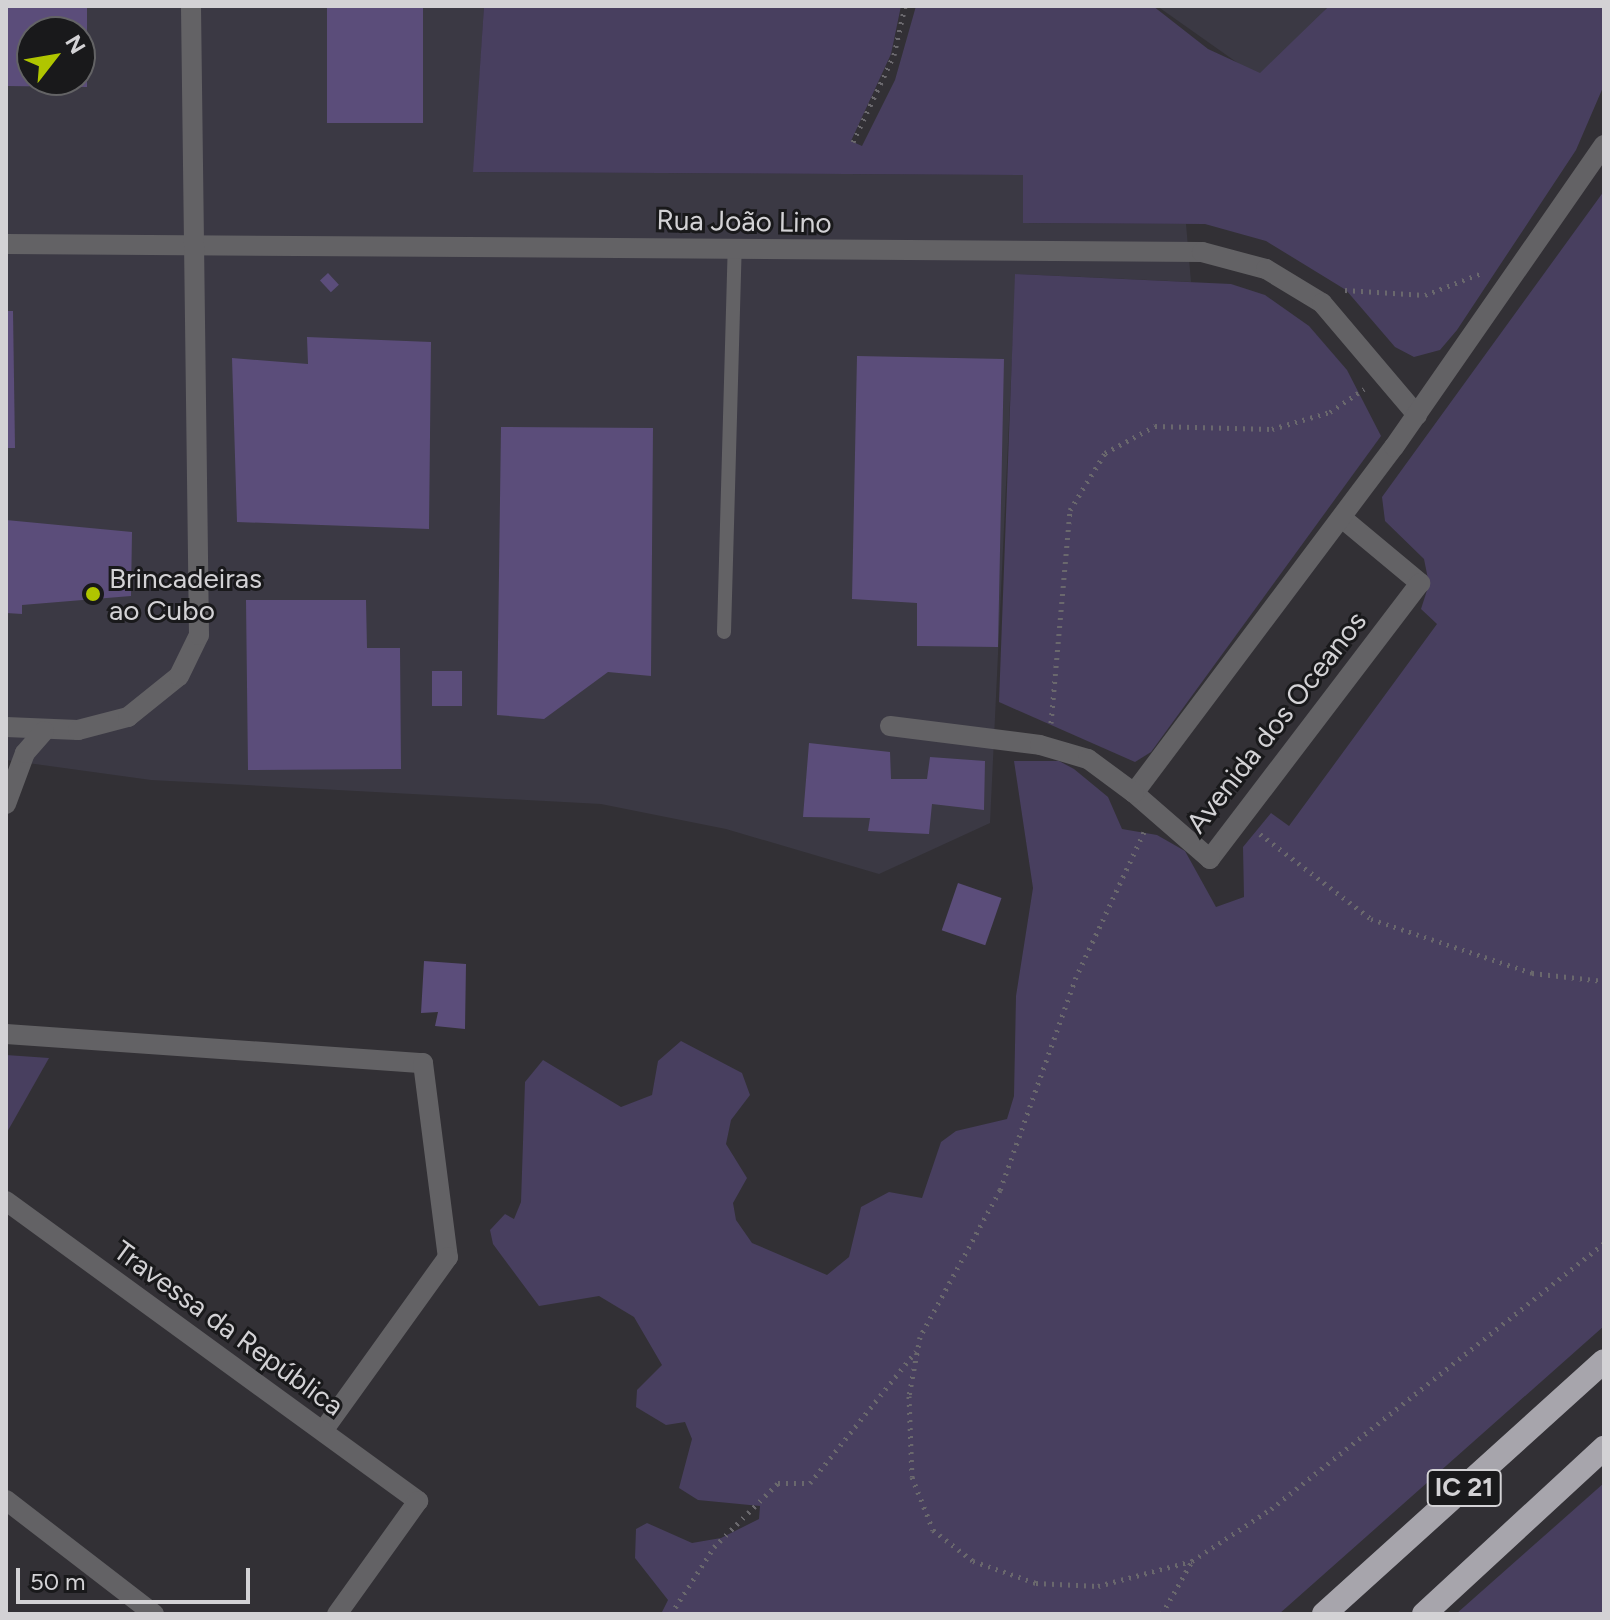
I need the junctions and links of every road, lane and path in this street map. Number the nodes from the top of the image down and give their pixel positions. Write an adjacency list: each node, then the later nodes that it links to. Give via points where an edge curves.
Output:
1 (191, 6): 6 (street)
2 (905, 6): 3 (path, via 894,55)
3 (853, 142)
4 (1604, 145): 11 (street)
5 (6, 244): 6 (street, Rua João Lino)
6 (194, 248): 7 (street, Rua João Lino); 16 (street, via 199,635 179,676 128,717)
7 (735, 249): 9 (street, Rua João Lino, via 1202,252 1266,269); 13 (lane)
8 (1497, 264): 9 (path, via 1458,287 1425,295)
9 (1299, 286): 10 (street, Rua João Lino)
10 (1384, 375): 11 (street, Rua João Lino); 17 (path, via 1330,412 1272,429 1155,426 1105,453 1070,510)
11 (1417, 415): 12 (street)
12 (1342, 518): 18 (street); 21 (street, Avenida dos Oceanos, via 1420,583)
13 (724, 632)
14 (890, 726): 17 (street, Avenida dos Oceanos)
15 (6, 727): 16 (street)
16 (44, 731): 19 (street, via 25,753)
17 (1049, 748): 18 (street, Avenida dos Oceanos, via 1088,759)
18 (1134, 793): 20 (street, Avenida dos Oceanos)
19 (6, 804)
20 (1154, 809): 21 (street, Avenida dos Oceanos, via 1210,859); 26 (path, via 1076,977 1000,1190 956,1261)
21 (1242, 817): 22 (path, via 1371,919 1532,973)
22 (1604, 981)
23 (6, 1034): 28 (street, via 423,1063 448,1257)
24 (6, 1201): 28 (street, Travessa da República)
25 (1604, 1243): 31 (path, via 1271,1509)
26 (918, 1349): 31 (path, via 909,1396 912,1477 933,1530 973,1561 1036,1583 1098,1586); 34 (path, via 810,1483 778,1483 714,1547)
27 (1604, 1361): 36 (highway, IC 21)
28 (323, 1431): 33 (street, Travessa da República, via 418,1501)
29 (1604, 1448): 37 (highway, IC 21)
30 (6, 1500): 32 (street)
31 (1192, 1561): 35 (path)
32 (154, 1614)
33 (337, 1614)
34 (671, 1614)
35 (1162, 1614)
36 (1324, 1614)
37 (1424, 1614)

